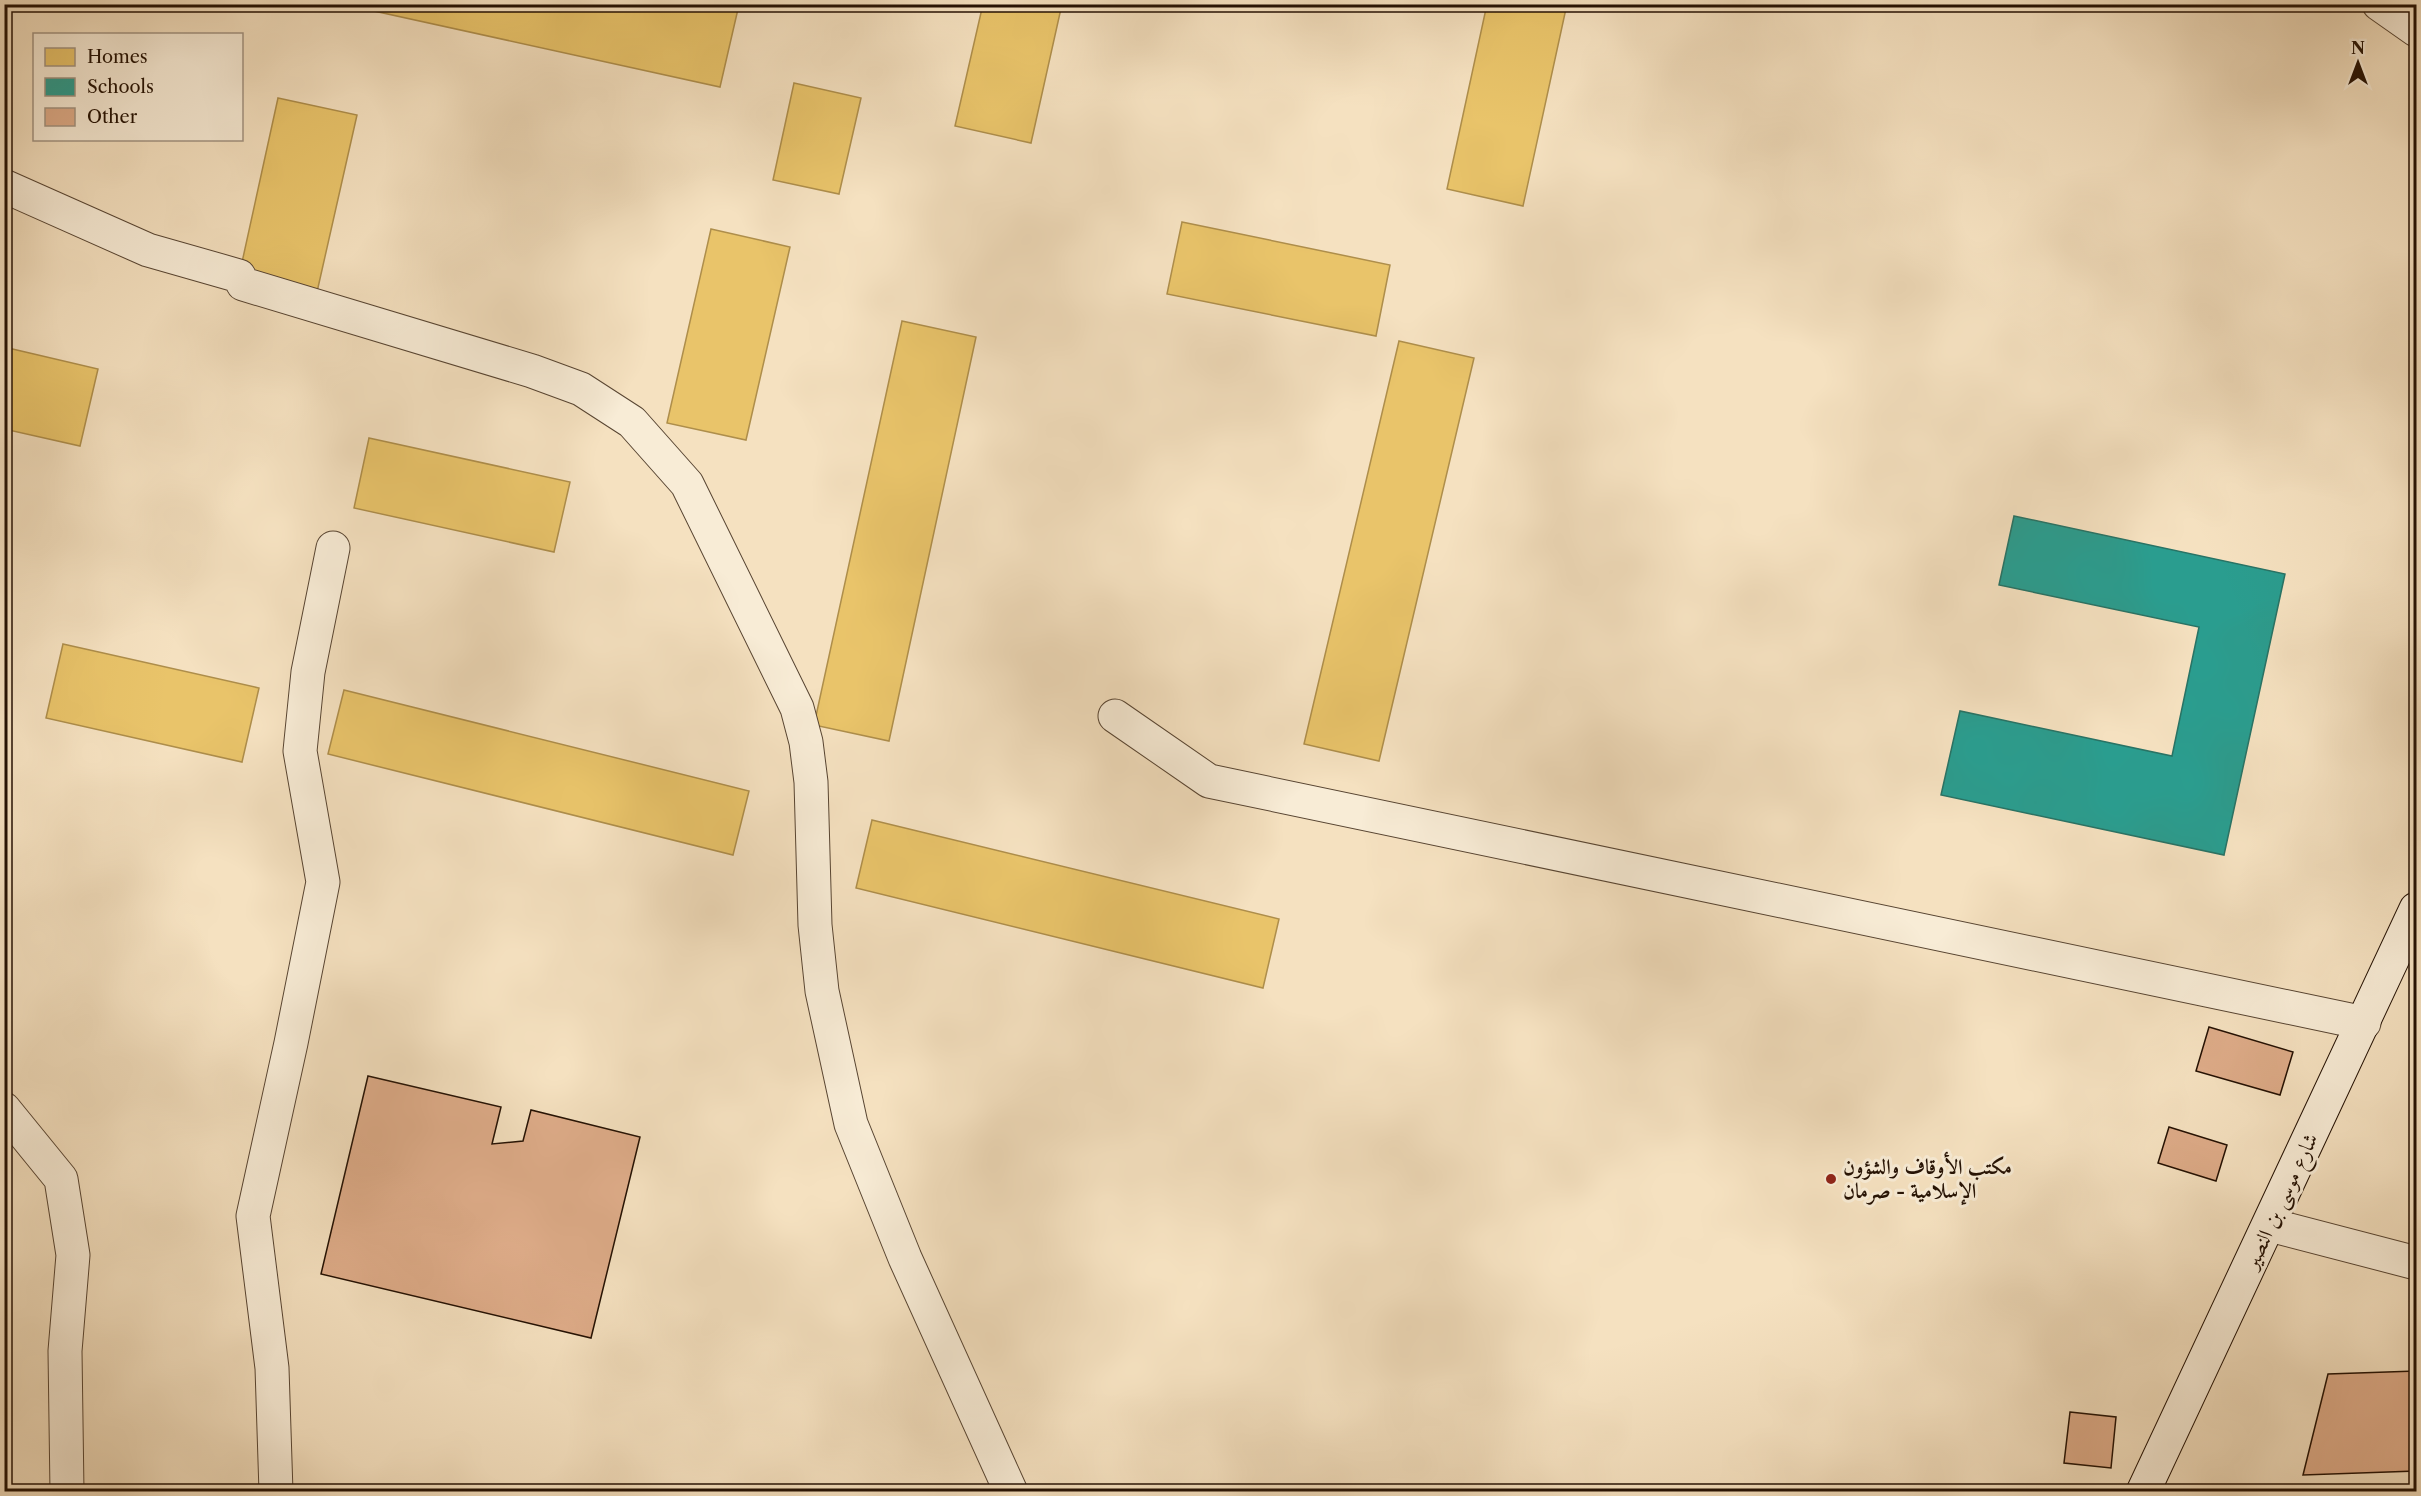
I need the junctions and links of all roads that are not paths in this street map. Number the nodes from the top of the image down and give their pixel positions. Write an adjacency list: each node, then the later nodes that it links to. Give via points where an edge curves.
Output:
1 (2379, 4): 2 (street)
2 (2416, 30)
3 (4, 186): 13 (street, via 148,250 238,276 243,284 582,389 632,422 687,484 796,708 806,742 822,991 851,1124 901,1248)
4 (333, 548): 12 (street, via 308,672 300,751 323,882 253,1215 272,1368)
5 (1115, 716): 7 (street, via 1209,780)
6 (2416, 909): 7 (street, شارع موسى بن النصير)
7 (2364, 1023): 9 (street, شارع موسى بن النصير)
8 (4, 1109): 11 (street, via 61,1179 73,1256 65,1351)
9 (2270, 1226): 10 (street); 14 (street, شارع موسى بن النصير)
10 (2416, 1263)
11 (67, 1491)
12 (276, 1491)
13 (1011, 1491)
14 (2143, 1491)

